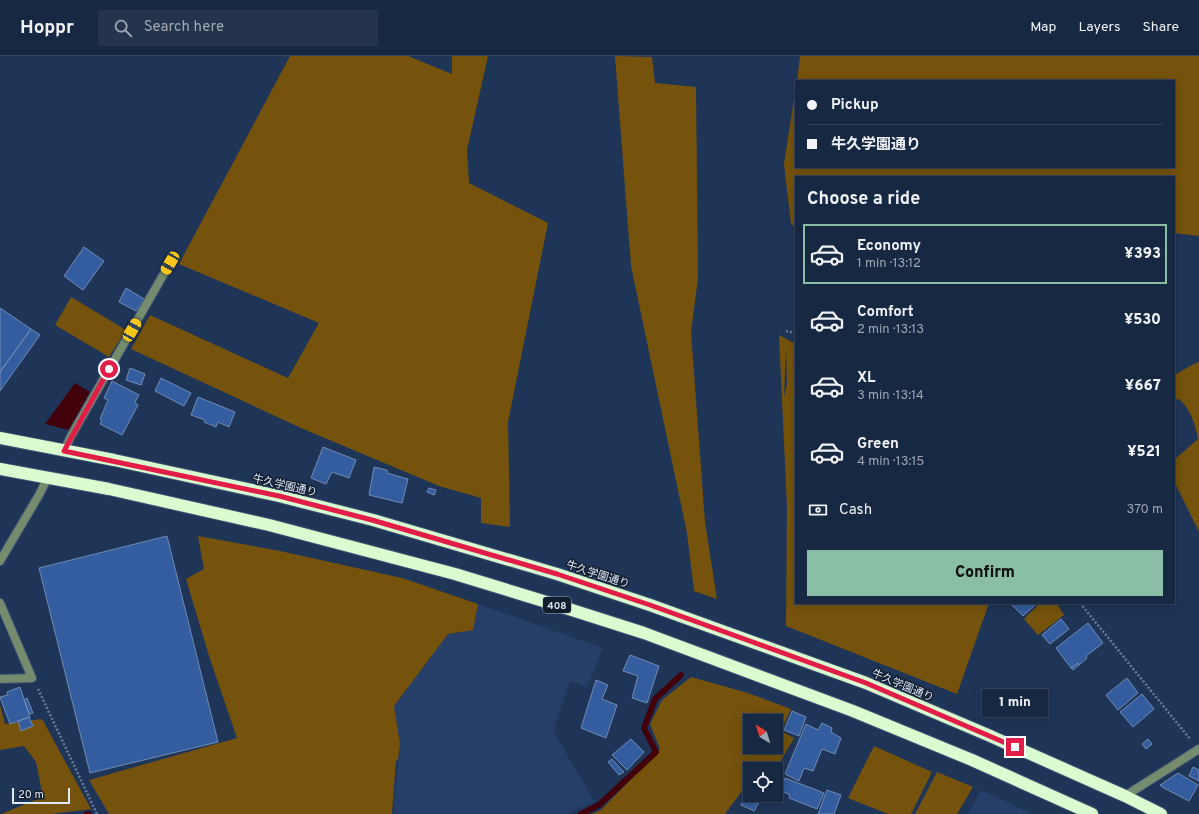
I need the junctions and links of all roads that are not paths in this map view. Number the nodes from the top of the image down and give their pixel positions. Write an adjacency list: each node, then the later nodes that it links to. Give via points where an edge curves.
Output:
1 (170, 263): 3 (street)
2 (0, 438): 3 (highway, 牛久学園通り)
3 (64, 451): 10 (highway, 牛久学園通り, via 279,496 372,520 557,574 866,683)
4 (0, 469): 5 (highway, 408)
5 (48, 478): 6 (street); 11 (highway, 408, via 109,489 283,529 455,574 644,633 853,711 972,760)
6 (0, 561)
7 (0, 603): 8 (street, via 32,678)
8 (0, 679)
9 (1199, 750): 10 (street)
10 (1125, 796): 12 (highway, 牛久学園通り)
11 (1092, 814)
12 (1162, 814)

